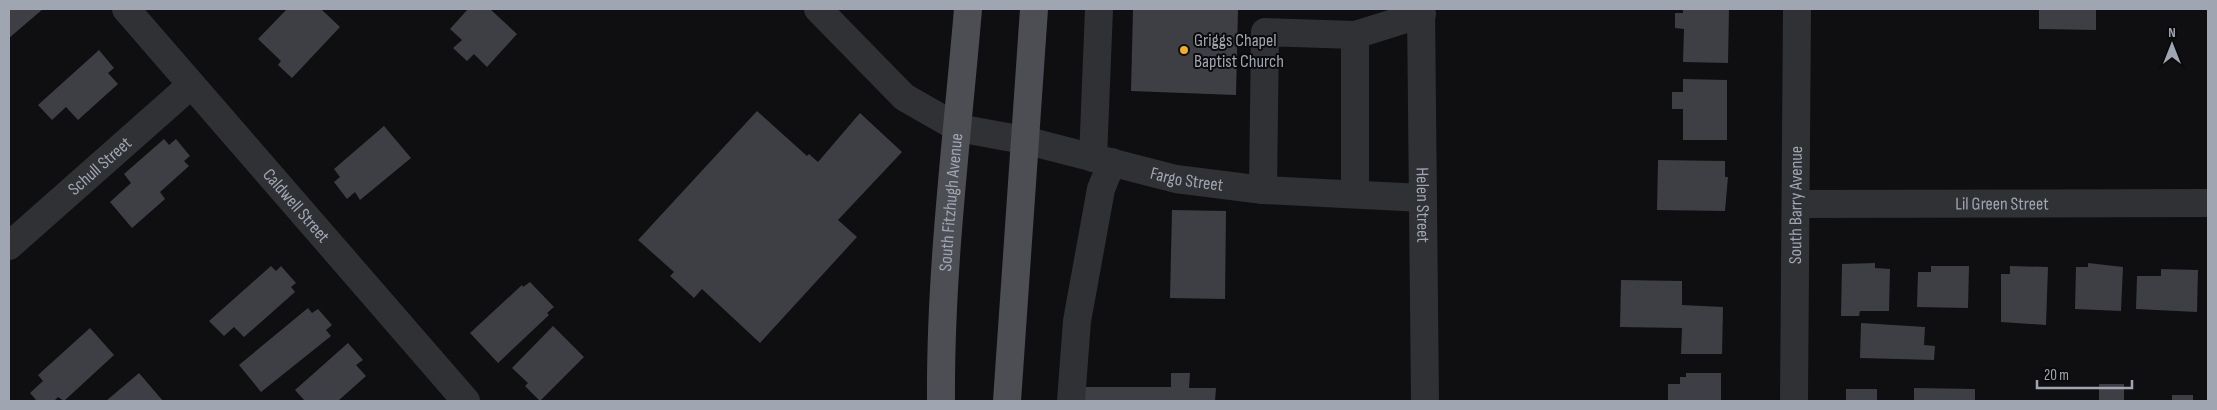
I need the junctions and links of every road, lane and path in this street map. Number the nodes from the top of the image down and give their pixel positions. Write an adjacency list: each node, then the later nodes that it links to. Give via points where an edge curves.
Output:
1 (126, 9): 9 (street, Caldwell Street)
2 (818, 9): 10 (street, South Fitzhugh Avenue, via 904,97)
3 (968, 9): 10 (main road)
4 (1034, 9): 11 (main road)
5 (1099, 9): 12 (street)
6 (1797, 9): 17 (street, South Barry Avenue)
7 (1421, 11): 8 (street); 15 (street, Helen Street)
8 (1354, 35): 13 (street, via 1265,32); 14 (street)
9 (191, 85): 18 (street, Schull Street); 19 (street, Caldwell Street)
10 (958, 128): 11 (street, Fargo Street); 20 (main road, South Fitzhugh Avenue, via 940,350)
11 (1024, 140): 12 (street, Fargo Street); 21 (main road)
12 (1103, 160): 13 (street, Fargo Street, via 1176,179); 22 (street, via 1081,302)
13 (1263, 190): 14 (street, Fargo Street)
14 (1354, 194): 15 (street, Fargo Street)
15 (1422, 198): 23 (street, Helen Street)
16 (2208, 203): 17 (street, Lil Green Street)
17 (1796, 204): 24 (street, South Barry Avenue)
18 (9, 246)
19 (466, 401)
20 (941, 401)
21 (1007, 401)
22 (1071, 401)
23 (1425, 401)
24 (1794, 401)

